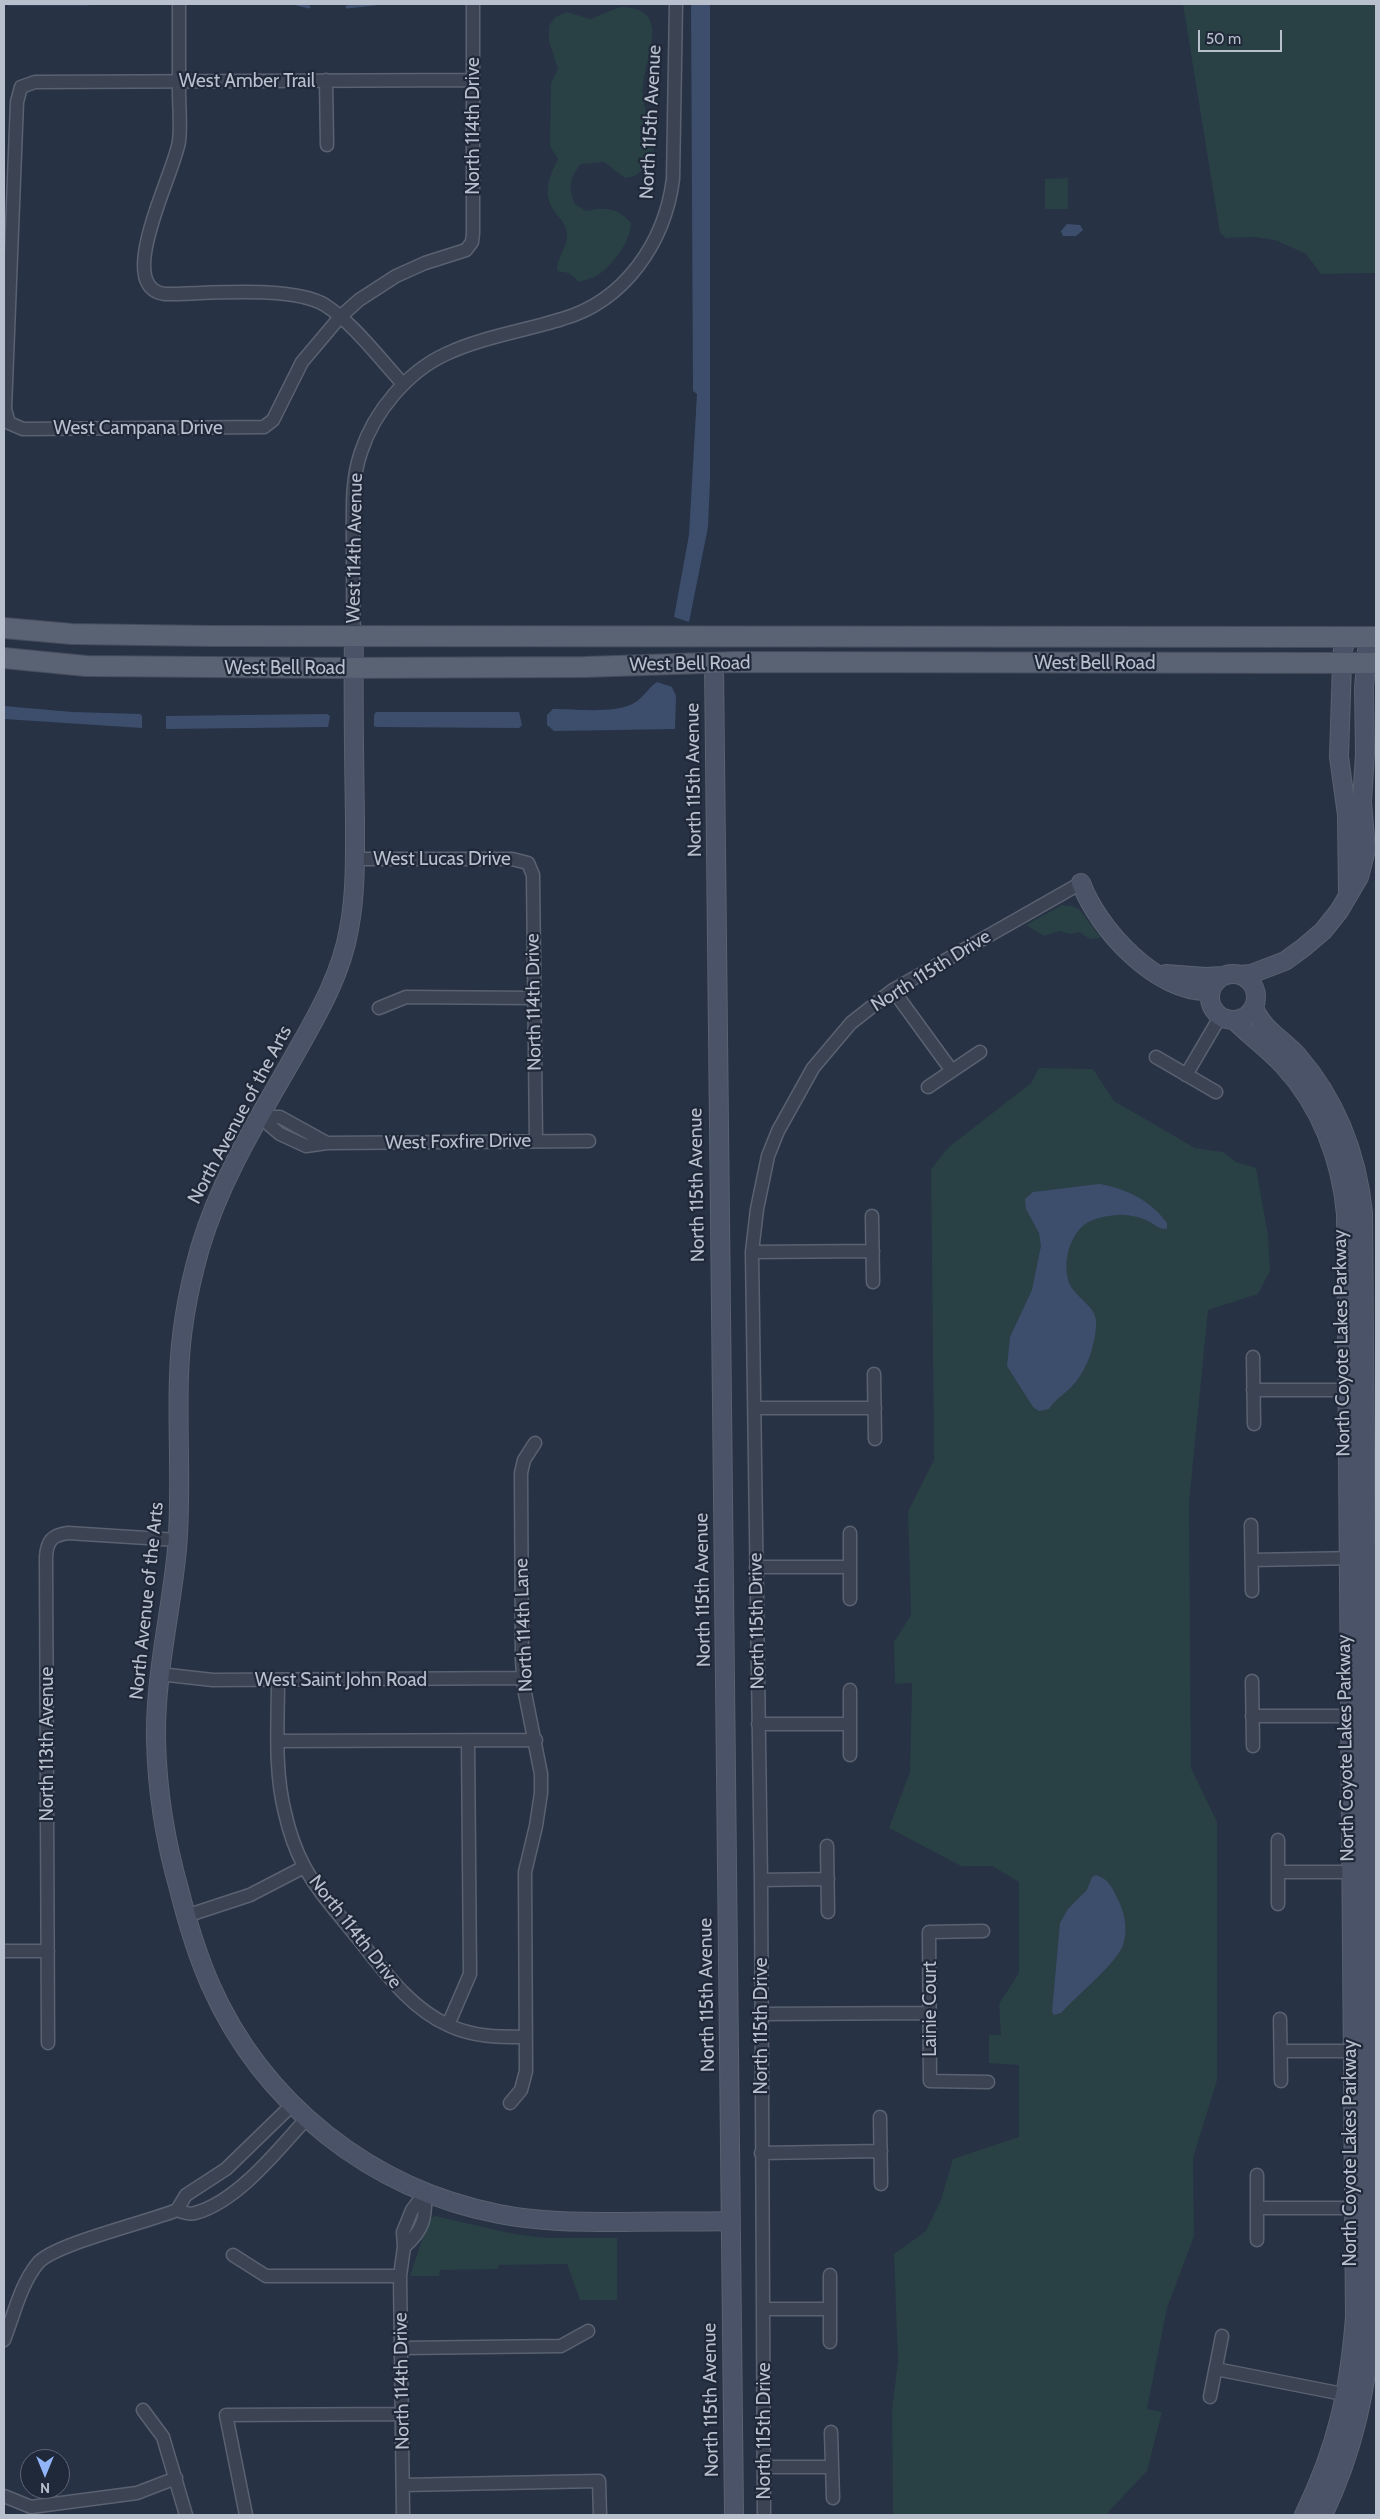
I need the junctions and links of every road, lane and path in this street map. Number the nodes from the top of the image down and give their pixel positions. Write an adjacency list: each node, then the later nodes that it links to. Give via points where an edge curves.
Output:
1 (179, 4): 6 (street)
2 (473, 4): 5 (street, North 114th Drive)
3 (676, 4): 9 (street, North 115th Avenue, via 673,179 670,204 651,248 621,285 597,304 564,319 470,344 445,354)
4 (326, 80): 5 (street, West Amber Trail); 6 (street, West Amber Trail); 7 (street)
5 (473, 80): 8 (street, North 114th Drive, via 473,233 469,247 396,276)
6 (179, 81): 8 (street, via 179,143 146,243 145,277 151,290 165,294 295,294 316,300); 10 (street, West Amber Trail, via 34,82 21,87 17,102 14,161 6,409)
7 (327, 145)
8 (340, 317): 9 (street); 10 (street, West Campana Drive, via 302,362 276,416 268,425 255,428 23,429)
9 (403, 384): 12 (street, West 114th Avenue, via 370,429 355,474 352,497)
10 (9, 423)
11 (4, 628): 12 (main road, West Bell Road, via 81,634)
12 (354, 636): 13 (main road, West Bell Road); 24 (street, North Avenue of the Arts)
13 (881, 636): 15 (main road, West Bell Road); 23 (main road, via 855,649 729,650 717,657)
14 (1348, 636): 16 (main road, West Bell Road); 17 (main road, West Bell Road); 21 (street)
15 (1022, 638): 16 (main road, West Bell Road); 19 (main road, via 1017,647 1004,652 929,652)
16 (1192, 638): 20 (main road, via 1153,650 1078,650)
17 (1372, 638): 22 (street)
18 (4, 658): 24 (main road, West Bell Road, via 86,666)
19 (902, 663): 20 (main road, West Bell Road); 23 (main road, West Bell Road)
20 (1066, 663): 21 (main road, West Bell Road)
21 (1342, 663): 22 (main road, West Bell Road); 28 (street, via 1339,757 1347,815)
22 (1371, 663): 28 (street, via 1362,802 1366,850 1359,877)
23 (714, 664): 24 (main road, West Bell Road); 119 (street, North 115th Avenue)
24 (354, 668): 25 (street, North Avenue of the Arts)
25 (355, 859): 26 (street, West Lucas Drive, via 512,859); 45 (street, North Avenue of the Arts, via 350,927 340,961 326,997)
26 (528, 863): 35 (street, North 114th Drive, via 533,875)
27 (1081, 883): 30 (street, via 1094,911 1114,937 1135,958); 33 (street, North 115th Drive)
28 (1348, 893): 29 (street, via 1323,931)
29 (1284, 961): 31 (street, via 1251,974); 32 (street, via 1274,975)
30 (1158, 974): 31 (street); 34 (street, via 1181,987)
31 (1232, 976): 32 (street, via 1246,978); 34 (street, via 1218,980)
32 (1255, 988): 36 (street)
33 (893, 990): 41 (street); 50 (street, North 115th Drive, via 851,1023 813,1068 787,1110 768,1156)
34 (1211, 991): 38 (street, via 1211,1006)
35 (534, 998): 37 (street, via 406,997); 46 (street, North 114th Drive)
36 (1254, 1007): 38 (street, via 1246,1017); 55 (street, North Coyote Lakes Parkway, via 1258,1020 1296,1054 1314,1077 1331,1104 1352,1154 1362,1213)
37 (379, 1008)
38 (1228, 1019): 42 (street); 55 (street, North Coyote Lakes Parkway, via 1280,1062 1300,1087 1316,1112 1336,1158 1346,1214)
39 (980, 1052): 41 (street)
40 (1156, 1057): 42 (street)
41 (952, 1071): 43 (street)
42 (1186, 1074): 44 (street)
43 (928, 1088)
44 (1216, 1092)
45 (260, 1117): 46 (street, West Foxfire Drive, via 280,1134 306,1146 327,1143); 63 (street, North Avenue of the Arts, via 212,1212 196,1260 185,1312 179,1374)
46 (536, 1141): 47 (street, West Foxfire Drive)
47 (589, 1141)
48 (872, 1216): 49 (street)
49 (873, 1251): 50 (street); 51 (street)
50 (752, 1252): 56 (street, North 115th Drive)
51 (873, 1282)
52 (1253, 1357): 54 (street)
53 (874, 1374): 57 (street)
54 (1253, 1390): 55 (street); 58 (street)
55 (1356, 1390): 64 (street, North Coyote Lakes Parkway)
56 (755, 1408): 57 (street); 66 (street, North 115th Drive)
57 (874, 1408): 59 (street)
58 (1254, 1424)
59 (875, 1439)
60 (535, 1443): 71 (street, North 114th Lane, via 527,1454 521,1473)
61 (1251, 1525): 65 (street)
62 (850, 1533): 67 (street)
63 (178, 1540): 70 (street, North Avenue of the Arts); 96 (street, North 113th Avenue, via 95,1533 62,1534 51,1538 46,1557)
64 (1357, 1558): 65 (street); 76 (street, North Coyote Lakes Parkway)
65 (1252, 1560): 68 (street)
66 (756, 1567): 67 (street); 77 (street, North 115th Drive)
67 (850, 1567): 69 (street)
68 (1252, 1591)
69 (850, 1599)
70 (159, 1674): 72 (street, West Saint John Road, via 201,1680); 93 (street, North Avenue of the Arts, via 156,1739 159,1794)
71 (523, 1678): 72 (street, West Saint John Road); 79 (street, North 114th Lane)
72 (278, 1680): 80 (street, North 114th Drive)
73 (1252, 1681): 75 (street)
74 (850, 1690): 78 (street)
75 (1252, 1716): 76 (street); 82 (street)
76 (1359, 1716): 88 (street, North Coyote Lakes Parkway)
77 (758, 1724): 78 (street); 90 (street, North 115th Drive)
78 (850, 1724): 83 (street)
79 (536, 1740): 81 (street); 101 (street, North 114th Lane, via 541,1793 524,1872)
80 (278, 1741): 81 (street); 86 (street, North 114th Drive, via 282,1802)
81 (468, 1741): 100 (street, via 470,1974)
82 (1253, 1746)
83 (850, 1755)
84 (1278, 1840): 87 (street)
85 (827, 1846): 89 (street)
86 (304, 1867): 93 (street, via 250,1895); 100 (street, North 114th Drive, via 401,1991)
87 (1278, 1872): 88 (street); 91 (street)
88 (1360, 1872): 104 (street, North Coyote Lakes Parkway)
89 (828, 1879): 90 (street); 92 (street)
90 (761, 1880): 98 (street, North 115th Drive)
91 (1278, 1904)
92 (828, 1912)
93 (186, 1916): 108 (street, North Avenue of the Arts, via 208,1981 227,2018 263,2071)
94 (982, 1932): 97 (street, Lainie Court, via 929,1932)
95 (4, 1951): 96 (street)
96 (48, 1951): 102 (street, North 113th Avenue)
97 (930, 2013): 98 (street); 106 (street, Lainie Court, via 930,2082)
98 (762, 2014): 112 (street, North 115th Drive)
99 (1280, 2019): 103 (street)
100 (448, 2025): 101 (street, North 114th Drive, via 483,2036)
101 (526, 2037): 107 (street, North 114th Lane, via 525,2080 517,2097)
102 (48, 2043)
103 (1281, 2051): 104 (street); 105 (street)
104 (1362, 2051): 117 (street, North Coyote Lakes Parkway)
105 (1281, 2081)
106 (988, 2082)
107 (510, 2103)
108 (292, 2105): 110 (street, North Avenue of the Arts); 118 (street, via 226,2169 186,2195)
109 (880, 2117): 111 (street)
110 (306, 2119): 115 (street, North Avenue of the Arts, via 367,2164); 118 (street, via 237,2189 194,2214)
111 (881, 2151): 112 (street); 114 (street)
112 (761, 2153): 124 (street, North 115th Drive)
113 (1257, 2175): 116 (street)
114 (881, 2184)
115 (425, 2192): 119 (street, North Avenue of the Arts, via 471,2208 515,2217 566,2221); 122 (street, North 114th Drive, via 412,2210 403,2232)
116 (1257, 2208): 117 (street); 120 (street)
117 (1363, 2208): 132 (street, North Coyote Lakes Parkway, via 1372,2317 1368,2372)
118 (177, 2210): 128 (street, via 72,2245 40,2261 27,2278)
119 (731, 2221): 147 (street, North 115th Avenue)
120 (1257, 2240)
121 (233, 2255): 122 (street, via 266,2276)
122 (400, 2276): 130 (street, North 114th Drive)
123 (830, 2276): 125 (street)
124 (763, 2309): 125 (street); 138 (street, North 115th Drive)
125 (830, 2309): 129 (street)
126 (588, 2331): 130 (street, via 561,2346)
127 (1222, 2336): 131 (street)
128 (4, 2340)
129 (830, 2342)
130 (402, 2348): 135 (street, North 114th Drive)
131 (1216, 2369): 132 (street); 133 (street)
132 (1354, 2396): 149 (street, North Coyote Lakes Parkway); 150 (street, North Coyote Lakes Parkway, via 1356,2428 1344,2466)
133 (1210, 2397)
134 (143, 2410): 139 (street, via 163,2437)
135 (403, 2414): 140 (street, North 114th Drive); 144 (street, via 226,2415)
136 (831, 2432): 137 (street)
137 (832, 2466): 138 (street); 142 (street)
138 (764, 2467): 148 (street, North 115th Drive)
139 (176, 2478): 141 (street, via 137,2494 31,2507); 143 (street)
140 (403, 2485): 145 (street, North 114th Drive); 146 (street, via 599,2481)
141 (4, 2496)
142 (833, 2498)
143 (186, 2515)
144 (246, 2515)
145 (403, 2515)
146 (600, 2515)
147 (734, 2515)
148 (764, 2515)
149 (1304, 2515)
150 (1322, 2515)

